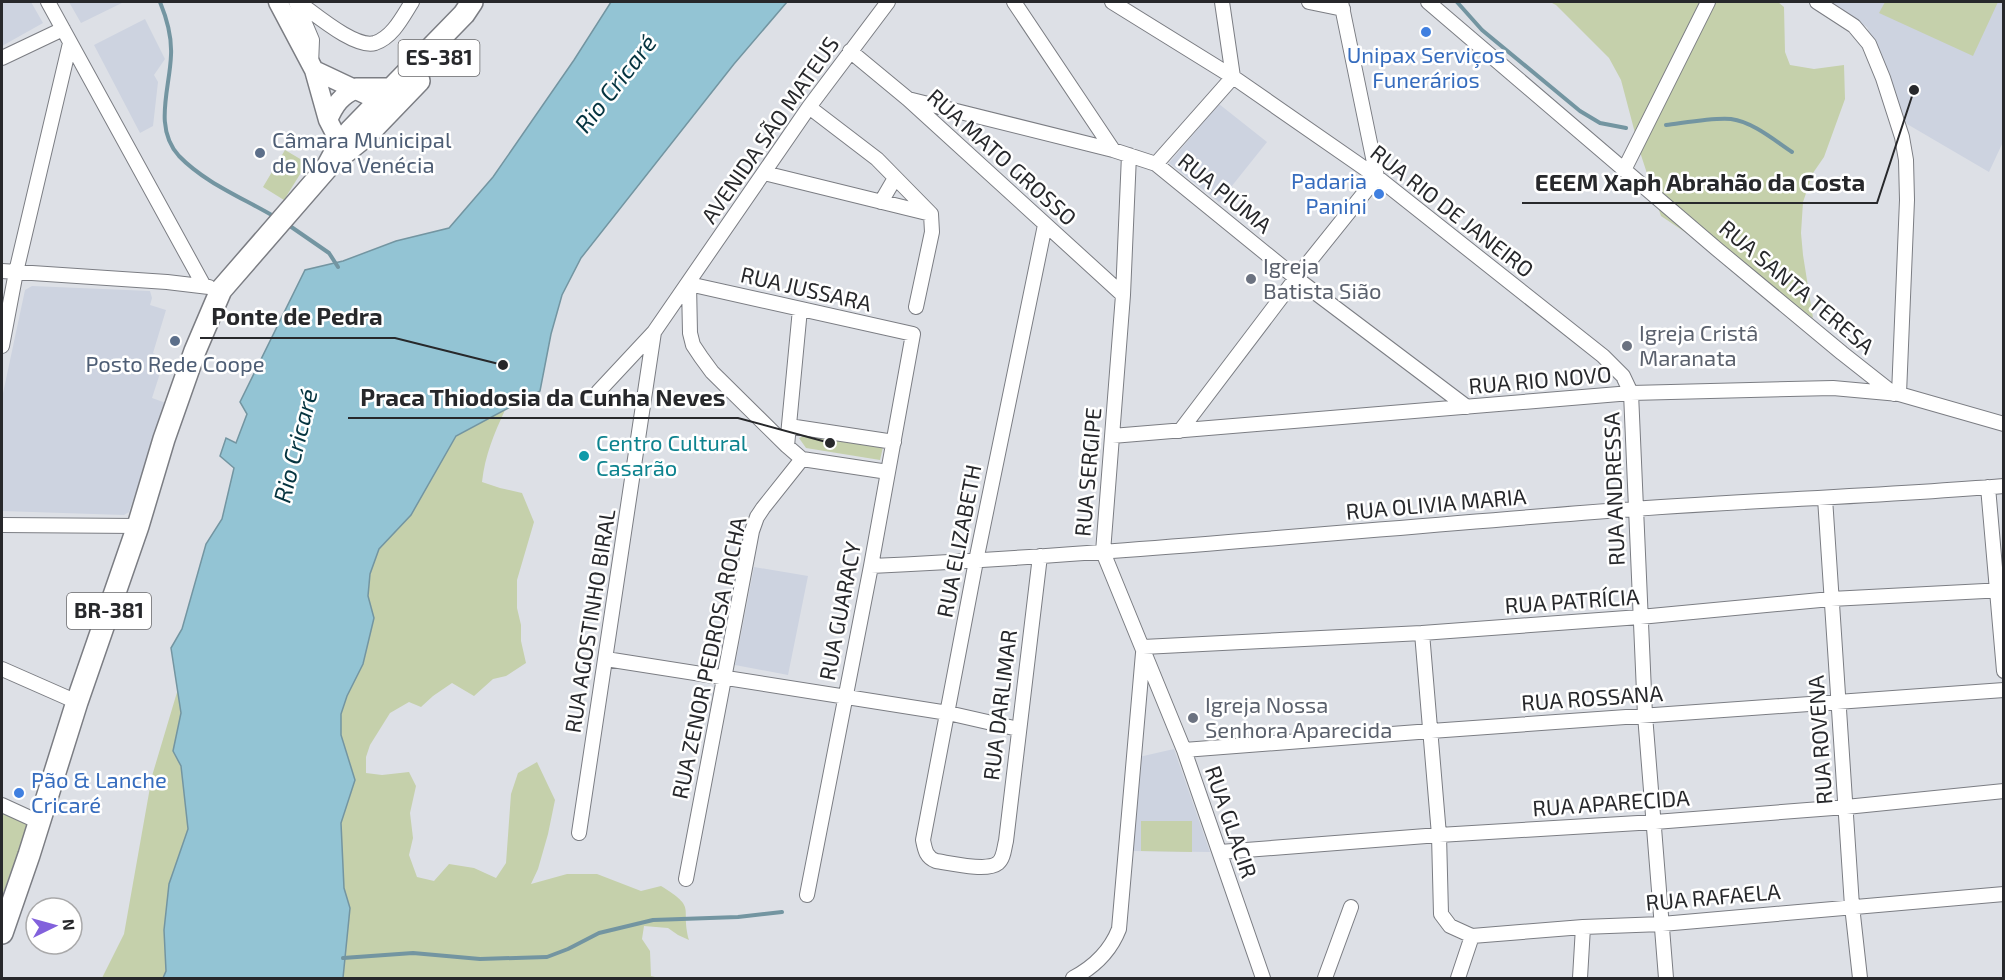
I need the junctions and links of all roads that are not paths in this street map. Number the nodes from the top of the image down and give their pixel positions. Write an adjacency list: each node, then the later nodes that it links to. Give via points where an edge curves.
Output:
1 (48, 2): 16 (street)
2 (278, 2): 20 (main road)
3 (297, 2): 4 (street, via 349,37 372,44 388,35); 20 (street, via 312,40)
4 (412, 2)
5 (472, 2): 24 (main road, ES-381)
6 (488, 2): 24 (main road, ES-381, via 472,24)
7 (888, 2): 18 (street, AVENIDA SÃO MATEUS)
8 (1014, 2): 28 (street)
9 (1112, 2): 21 (street, RUA RIO DE JANEIRO)
10 (1222, 2): 21 (street)
11 (1309, 2): 15 (street)
12 (1428, 2): 31 (street, RUA SANTA TERESA)
13 (1708, 2): 31 (street)
14 (1817, 2): 50 (street, via 1854,26 1869,44 1902,137 1907,200)
15 (1342, 5): 33 (street)
16 (63, 29): 17 (street); 19 (street)
17 (70, 43): 38 (street); 41 (street)
18 (850, 51): 23 (street, RUA MATO GROSSO); 25 (street, AVENIDA SÃO MATEUS)
19 (2, 58)
20 (313, 67): 22 (main road); 26 (main road)
21 (1233, 77): 30 (street); 33 (street, RUA RIO DE JANEIRO)
22 (356, 88): 24 (main road); 26 (main road, via 338,100)
23 (908, 99): 28 (street); 37 (street, RUA MATO GROSSO)
24 (385, 102): 27 (main road, BR-381, via 367,135)
25 (809, 107): 32 (street, AVENIDA SÃO MATEUS); 34 (street)
26 (328, 120): 27 (main road)
27 (343, 148): 41 (main road, BR-381, via 274,230)
28 (1113, 150): 29 (street)
29 (1129, 155): 30 (street); 42 (street, RUA SERGIPE)
30 (1156, 164): 39 (street, RUA PIÚMA)
31 (1624, 170): 50 (street, RUA SANTA TERESA)
32 (764, 173): 35 (street); 40 (street, AVENIDA SÃO MATEUS)
33 (1377, 177): 39 (street); 49 (street, RUA RIO DE JANEIRO, via 1615,366)
34 (896, 178): 35 (street); 36 (street)
35 (880, 202): 36 (street)
36 (931, 214): 43 (street, via 932,232)
37 (1045, 225): 42 (street, RUA MATO GROSSO); 68 (street, RUA ELIZABETH)
38 (9, 272): 41 (street); 47 (street)
39 (1296, 278): 51 (street, RUA PIÚMA); 54 (street)
40 (689, 284): 44 (street, RUA JUSSARA); 45 (street, RUA AGOSTINHO BIRAL); 57 (street, via 693,345 712,372)
41 (213, 288): 65 (main road, BR-381)
42 (1123, 295): 55 (street, RUA SERGIPE)
43 (916, 307)
44 (800, 309): 46 (street, RUA JUSSARA); 53 (street)
45 (654, 332): 48 (street); 75 (street, RUA AGOSTINHO BIRAL)
46 (914, 334): 56 (street, RUA GUARACY)
47 (2, 346)
48 (598, 392)
49 (1631, 393): 50 (street, RUA RIO NOVO, via 1833,388); 51 (street, RUA RIO NOVO); 63 (street, RUA ANDRESSA)
50 (1896, 394): 52 (street, RUA RIO NOVO)
51 (1467, 407): 54 (street, RUA RIO NOVO)
52 (2004, 424)
53 (789, 426): 56 (street); 57 (street)
54 (1180, 431): 55 (street, RUA RIO NOVO)
55 (1112, 436): 66 (street, RUA SERGIPE)
56 (894, 442): 59 (street, RUA GUARACY)
57 (787, 446): 58 (street)
58 (802, 459): 59 (street); 78 (street, RUA ZENOR PEDROSA ROCHA, via 757,517 752,531)
59 (888, 472): 69 (street, RUA GUARACY)
60 (2004, 486): 61 (street, RUA OLIVIA MARIA)
61 (1988, 488): 62 (street, RUA OLIVIA MARIA); 70 (street)
62 (1825, 498): 63 (street, RUA OLIVIA MARIA); 71 (street, RUA ROVENA)
63 (1637, 509): 66 (street, RUA OLIVIA MARIA); 72 (street, RUA ANDRESSA)
64 (2, 525): 65 (street)
65 (138, 526): 81 (main road, BR-381)
66 (1103, 552): 67 (street, RUA OLIVIA MARIA); 74 (street, RUA SERGIPE)
67 (1040, 556): 68 (street, RUA OLIVIA MARIA); 85 (street, RUA DARLIMAR)
68 (976, 561): 69 (street, RUA OLIVIA MARIA); 83 (street, RUA ELIZABETH)
69 (871, 566): 80 (street, RUA GUARACY)
70 (2000, 590): 71 (street, RUA PATRÍCIA); 77 (street)
71 (1831, 599): 72 (street, RUA PATRÍCIA); 82 (street, RUA ROVENA)
72 (1640, 618): 73 (street, RUA PATRÍCIA); 84 (street, RUA ANDRESSA)
73 (1422, 633): 74 (street, RUA PATRÍCIA); 86 (street)
74 (1143, 648): 87 (street, RUA GLACIR); 106 (street, RUA SERGIPE, via 1119,929 1109,950)
75 (606, 659): 78 (street); 93 (street, RUA AGOSTINHO BIRAL)
76 (2, 669): 81 (street)
77 (2004, 671)
78 (725, 678): 80 (street); 97 (street, RUA ZENOR PEDROSA ROCHA)
79 (2004, 690): 82 (street, RUA ROSSANA)
80 (845, 696): 83 (street); 99 (street, RUA GUARACY)
81 (77, 702): 91 (main road, BR-381)
82 (1839, 703): 84 (street, RUA ROSSANA); 90 (street, RUA ROVENA)
83 (948, 713): 85 (street); 96 (street, RUA ELIZABETH, via 923,840 927,855 936,861 982,867 993,866)
84 (1645, 715): 86 (street, RUA ROSSANA); 92 (street, RUA ANDRESSA)
85 (1018, 729): 96 (street, RUA DARLIMAR)
86 (1431, 730): 87 (street, RUA ROSSANA); 94 (street)
87 (1184, 750): 95 (street, RUA GLACIR)
88 (2004, 791): 90 (street, RUA APARECIDA)
89 (2, 806): 91 (street)
90 (1846, 807): 92 (street, RUA APARECIDA); 100 (street, RUA ROVENA)
91 (39, 822): 102 (main road, BR-381)
92 (1654, 822): 94 (street, RUA APARECIDA); 103 (street, RUA ANDRESSA)
93 (579, 833)
94 (1438, 835): 95 (street, RUA APARECIDA); 105 (street, via 1441,914 1447,924)
95 (1220, 852): 107 (street, RUA GLACIR)
96 (1001, 859)
97 (686, 879)
98 (2004, 894): 100 (street, RUA RAFAELA)
99 (807, 895)
100 (1852, 906): 103 (street, RUA RAFAELA); 112 (street, RUA ROVENA)
101 (1352, 907): 108 (street)
102 (3, 921)
103 (1662, 924): 104 (street, RUA RAFAELA); 111 (street, RUA ANDRESSA)
104 (1583, 927): 105 (street, RUA RAFAELA); 110 (street)
105 (1472, 936): 109 (street)
106 (1079, 977)
107 (1263, 978)
108 (1325, 978)
109 (1458, 978)
110 (1580, 978)
111 (1666, 978)
112 (1860, 978)

